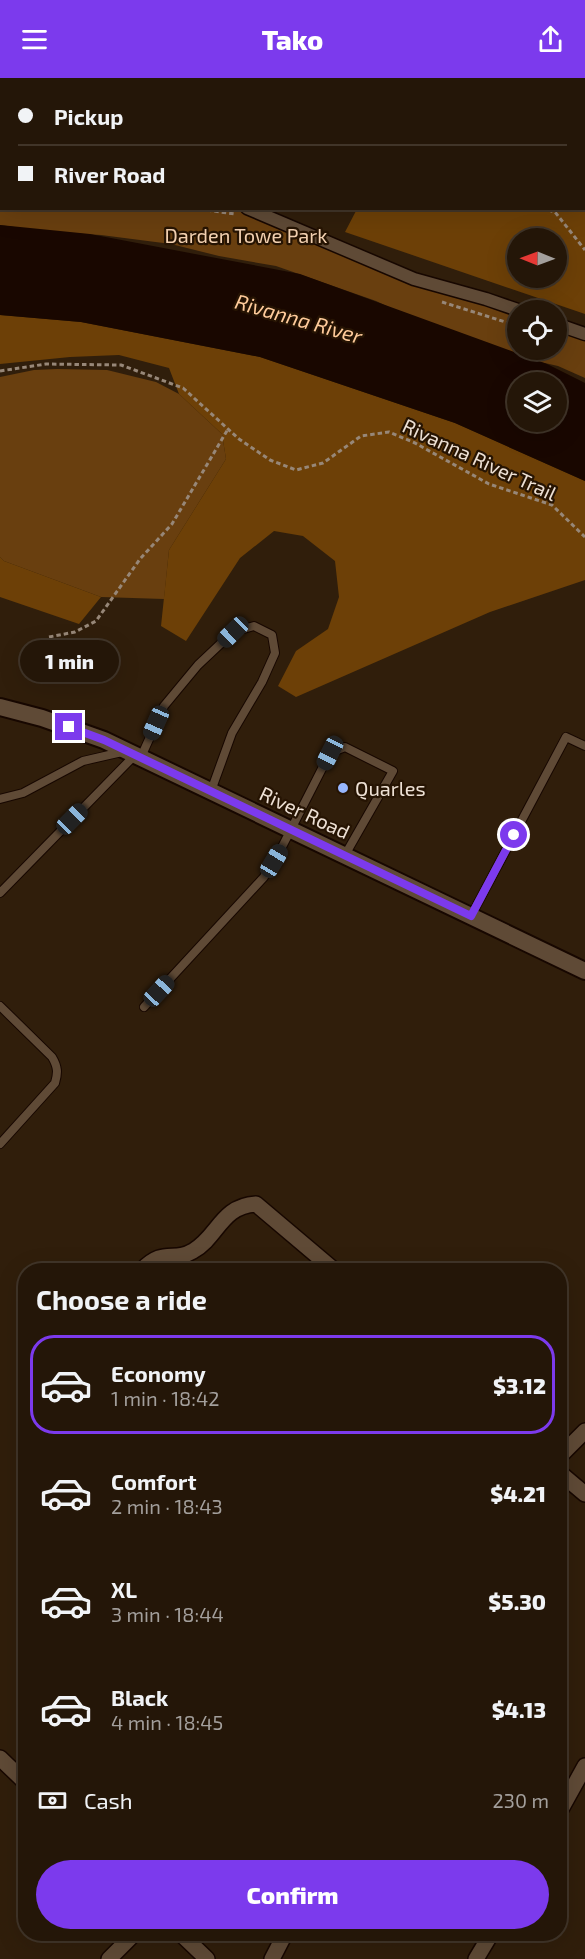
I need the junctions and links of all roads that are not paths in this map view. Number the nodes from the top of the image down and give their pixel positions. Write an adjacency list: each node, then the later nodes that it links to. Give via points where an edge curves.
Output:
1 (252, 210): 2 (street, via 414,279)
2 (507, 306)
3 (567, 328): 4 (street)
4 (585, 334)
5 (0, 707): 7 (street, River Road, via 87,733)
6 (585, 746): 13 (lane, via 566,737)
7 (134, 755): 8 (street, River Road); 8 (lane, via 164,706 198,664 233,632 254,626 272,635 275,653 232,733); 9 (lane, via 83,761 22,793); 12 (lane)
8 (211, 791): 10 (street, River Road)
9 (0, 799)
10 (291, 829): 11 (street, River Road); 11 (lane, via 330,753 345,747 393,771); 16 (lane, via 264,877)
11 (345, 855): 13 (street, River Road)
12 (0, 893)
13 (471, 916): 14 (street, River Road)
14 (585, 971)
15 (0, 1006): 17 (lane, via 52,1057 58,1074 55,1083)
16 (144, 1007)
17 (0, 1144)
18 (149, 1263): 19 (street, via 158,1257 195,1250 235,1209 245,1204 256,1204)
19 (326, 1263)
20 (585, 1431): 21 (street)
21 (567, 1449)
22 (567, 1479): 23 (street)
23 (585, 1494)
24 (0, 1758): 26 (street)
25 (585, 1766): 27 (street)
26 (18, 1775)
27 (567, 1799)
28 (127, 1941): 32 (street)
29 (188, 1941): 33 (street)
30 (281, 1941): 34 (street)
31 (486, 1941): 35 (street)
32 (109, 1959)
33 (207, 1959)
34 (272, 1959)
35 (476, 1959)

